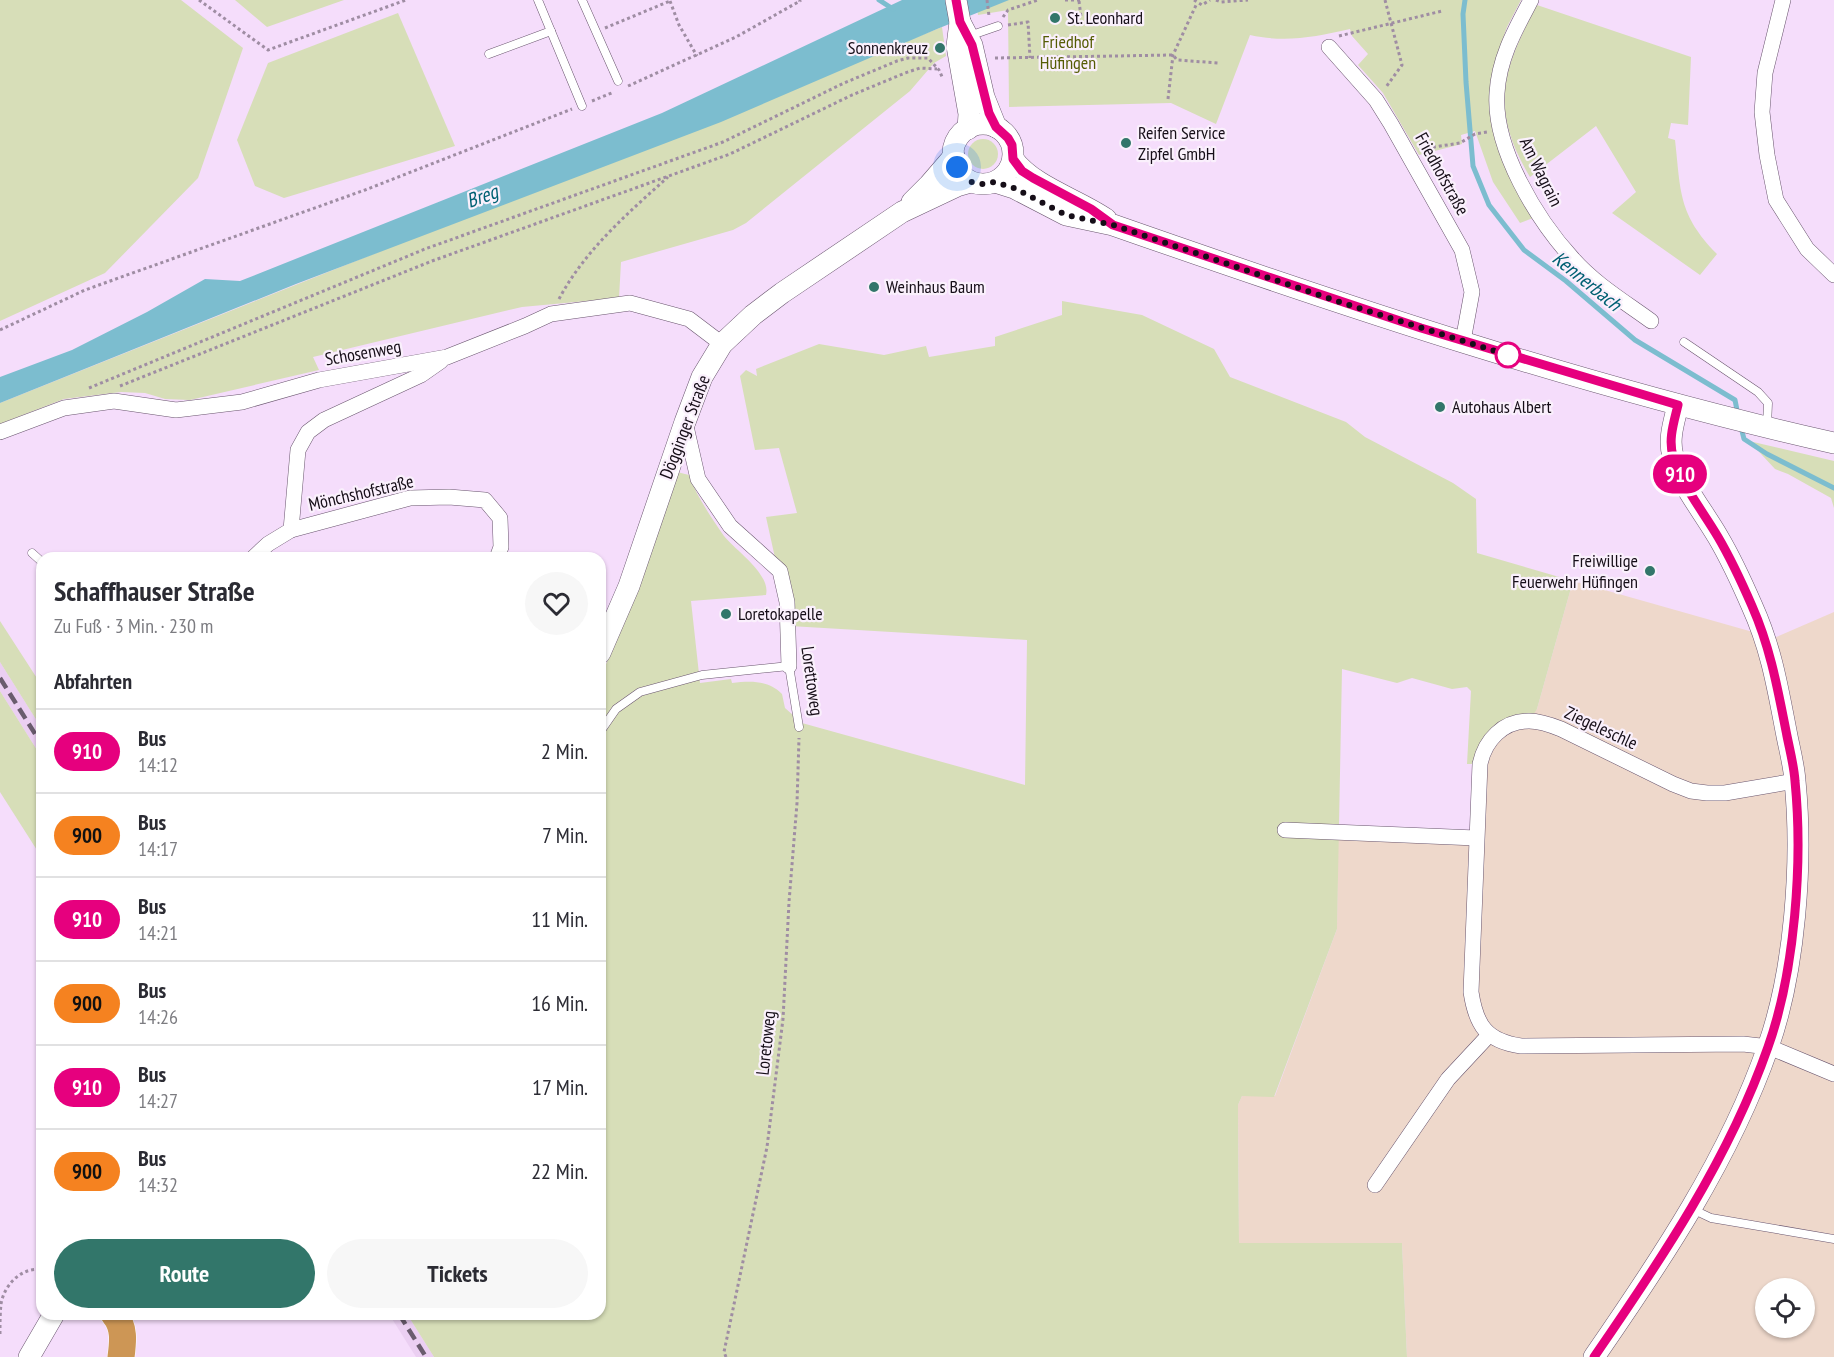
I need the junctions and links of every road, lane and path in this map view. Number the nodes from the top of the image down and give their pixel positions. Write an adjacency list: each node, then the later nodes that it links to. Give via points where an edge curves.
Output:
1 (199, 0): 2 (path, via 268,50)
2 (406, 0)
3 (538, 0): 28 (lane)
4 (582, 0): 29 (lane)
5 (670, 0): 29 (path); 33 (path)
6 (800, 0): 33 (path)
7 (957, 0): 27 (main road)
8 (987, 0): 21 (path)
9 (1038, 0): 26 (path, via 1008,10)
10 (1065, 0): 11 (path)
11 (1081, 0): 23 (path)
12 (1194, 0): 20 (path)
13 (1210, 0): 20 (path)
14 (1216, 0): 19 (path)
15 (1248, 0): 19 (path)
16 (1385, 0): 24 (path)
17 (1531, 0): 54 (street, Am Wagrain, via 1502,60 1497,95 1500,129 1513,167 1536,213 1574,260)
18 (1783, 0): 52 (street, via 1765,73 1762,112 1767,155 1776,200 1807,249)
19 (1235, 1)
20 (1197, 3): 32 (path)
21 (988, 11)
22 (1442, 11): 24 (path)
23 (1081, 17)
24 (1391, 23): 30 (path, via 1335,37); 39 (path, via 1402,65)
25 (1014, 24): 34 (path, via 1028,22)
26 (998, 26): 27 (lane)
27 (964, 29): 41 (main road); 42 (main road, via 957,46)
28 (551, 31): 31 (lane); 40 (lane)
29 (597, 32): 37 (lane)
30 (1329, 47): 39 (street, Friedhofstraße)
31 (489, 54)
32 (1173, 55): 34 (path); 36 (path, via 1177,60); 38 (path)
33 (697, 56): 40 (path)
34 (1030, 57): 35 (path)
35 (993, 59)
36 (1218, 63)
37 (618, 81)
38 (1168, 99)
39 (1376, 100): 44 (street, Friedhofstraße)
40 (582, 106): 55 (path, via 365,190 85,290)
41 (996, 127): 42 (main road, via 980,125); 46 (main road, via 1012,145)
42 (968, 129): 45 (main road, via 959,136)
43 (1475, 135): 44 (path, via 1460,143)
44 (1407, 151): 56 (street, Friedhofstraße, via 1462,250 1472,292)
45 (954, 156): 48 (main road, via 961,174); 50 (main road, Dögginger Straße)
46 (1013, 159): 49 (main road, via 1005,175); 51 (main road, via 1022,171)
47 (670, 176): 53 (path, via 622,218 586,258); 60 (path, via 432,261); 62 (path, via 730,154 905,73 920,68 939,69 928,58 897,61 723,142 425,249 89,388)
48 (971, 182): 49 (main road); 50 (main road, Dögginger Straße)
49 (995, 182): 51 (main road, via 1066,215)
50 (902, 212): 58 (main road, Dögginger Straße, via 782,293)
51 (1113, 225): 56 (main road)
52 (1834, 275)
53 (551, 314): 58 (street, Schosenweg, via 630,303 689,319); 59 (street, Schosenweg)
54 (1651, 321)
55 (0, 330)
56 (1463, 341): 61 (main road)
57 (1684, 342): 64 (lane, via 1758,392 1768,403 1769,416)
58 (722, 344): 63 (main road, Dögginger Straße, via 702,377)
59 (447, 357): 62 (street, Schosenweg, via 319,380 242,402 176,410 114,400); 67 (street, Mönchshofstraße, via 421,375 324,420 308,432 298,450)
60 (120, 386)
61 (1678, 405): 64 (main road); 76 (main road, via 1671,433 1672,454 1753,608 1772,658)
62 (64, 408): 65 (street, Schosenweg)
63 (685, 422): 72 (main road, Dögginger Straße, via 629,586); 73 (street, Lorettoweg, via 698,479 730,526 780,571 787,602)
64 (1762, 427): 66 (main road)
65 (0, 432)
66 (1834, 443)
67 (291, 530): 68 (street, Mönchshofstraße); 69 (street, Mönchshofstraße, via 410,498 485,500 500,518)
68 (259, 552)
69 (499, 552)
70 (32, 553): 71 (lane)
71 (36, 556)
72 (606, 639)
73 (789, 666): 74 (lane, via 702,675 640,692 616,710); 75 (lane, Lorettoweg)
74 (606, 724)
75 (799, 727): 91 (path, Loretoweg, via 783,1019 767,1147)
76 (1795, 781): 78 (street, Ziegeleschle, via 1725,793 1691,791 1561,729 1529,721 1512,723 1498,731 1483,752); 80 (main road, via 1797,886 1786,984)
77 (1285, 830): 78 (street)
78 (1476, 838): 79 (street, Ziegeleschle, via 1471,992 1477,1019)
79 (1489, 1035): 80 (street, via 1503,1044 1521,1046); 82 (street, via 1448,1079)
80 (1769, 1047): 81 (street); 83 (main road, via 1739,1118)
81 (1834, 1074)
82 (1375, 1185)
83 (1691, 1208): 84 (lane, via 1711,1218); 92 (main road)
84 (1834, 1239)
85 (36, 1269): 88 (path, via 21,1273 10,1282 1,1302)
86 (51, 1320): 89 (main road)
87 (119, 1320): 90 (highway, via 123,1338)
88 (0, 1334)
89 (29, 1357)
90 (121, 1357)
91 (726, 1357)
92 (1594, 1357)

